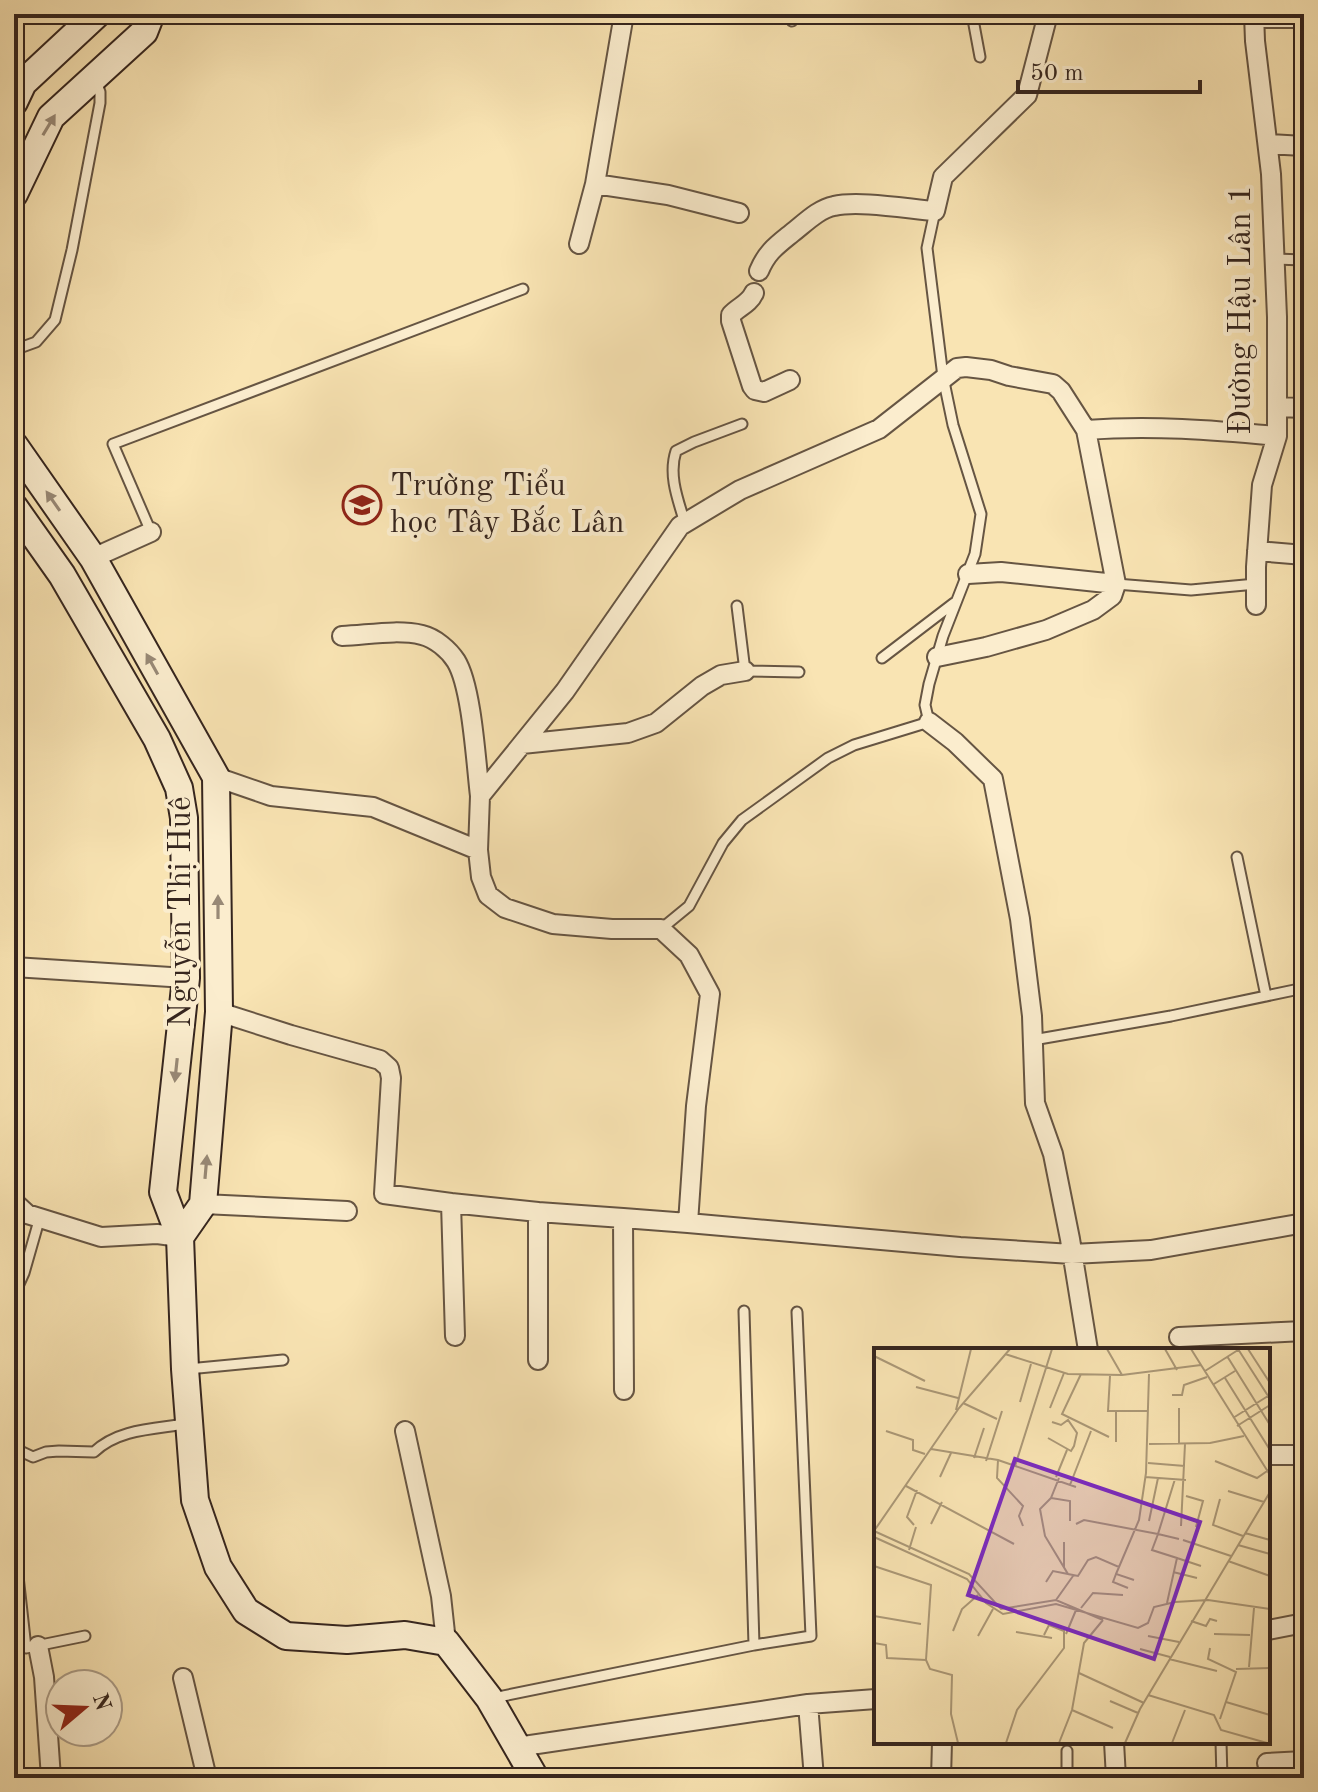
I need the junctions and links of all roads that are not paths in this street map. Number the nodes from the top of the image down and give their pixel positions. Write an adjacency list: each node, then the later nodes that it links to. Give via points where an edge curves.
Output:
1 (97, 14): 10 (street)
2 (151, 14): 9 (street, via 144,32)
3 (624, 14): 13 (street)
4 (972, 14): 8 (lane)
5 (1048, 14): 15 (street, via 1027,95 943,177)
6 (1254, 16): 7 (street); 11 (street, Đường Hậu Lân 1)
7 (1304, 18)
8 (980, 57)
9 (94, 78): 14 (street, one-way to 9, via 51,117); 23 (lane, via 100,103 55,320 36,342)
10 (17, 87)
11 (1268, 144): 12 (street); 18 (street, Đường Hậu Lân 1)
12 (1304, 146)
13 (595, 184): 16 (street); 17 (street)
14 (14, 194)
15 (935, 211): 20 (street, via 833,206 767,254); 24 (lane, via 927,248)
16 (739, 213)
17 (579, 244)
18 (1275, 259): 19 (lane); 26 (street, Đường Hậu Lân 1)
19 (1304, 260)
20 (759, 271)
21 (523, 289): 34 (lane, via 113,444)
22 (754, 293): 25 (street, via 731,315 752,386 764,392)
23 (14, 350)
24 (943, 377): 29 (street, via 966,367 1053,384); 33 (street, via 879,429 740,490); 38 (lane, via 981,514)
25 (790, 380)
26 (1277, 407): 27 (street); 30 (street, Đường Hậu Lân 1)
27 (1304, 408)
28 (742, 424): 33 (lane, via 676,451 675,488)
29 (1086, 430): 30 (street, via 1131,426); 40 (street)
30 (1277, 436): 35 (street, Đường Hậu Lân 1, via 1262,485)
31 (14, 445): 37 (street, Nguyễn Thị Huê, one-way to 31)
32 (14, 507): 39 (street, Nguyễn Thị Huê)
33 (685, 523): 51 (street)
34 (151, 532): 37 (street)
35 (1257, 551): 36 (street); 41 (street, Đường Hậu Lân 1)
36 (1304, 555)
37 (93, 558): 39 (street); 52 (street, Nguyễn Thị Huê, one-way to 37)
38 (968, 574): 40 (street, via 1001,572); 42 (lane)
39 (62, 575): 58 (street, Nguyễn Thị Huê, via 157,739 179,788)
40 (1116, 584): 41 (lane, via 1191,590); 46 (street, via 1112,596 1093,610 1046,630)
41 (1256, 584): 43 (street, Đường Hậu Lân 1)
42 (957, 601): 46 (lane); 47 (lane)
43 (1256, 605)
44 (737, 606): 48 (lane)
45 (342, 636): 53 (street, via 425,635 456,662 465,685)
46 (937, 657): 50 (lane, via 925,705)
47 (882, 658)
48 (745, 671): 49 (lane); 51 (street, via 721,675 644,728)
49 (799, 672)
50 (929, 722): 56 (lane, via 828,758 742,820 723,843 689,906); 62 (street, via 993,779 1020,919)
51 (522, 744): 53 (street)
52 (216, 777): 54 (street, via 271,796 373,807); 61 (street, Nguyễn Thị Huê, one-way to 52)
53 (480, 796): 54 (street)
54 (478, 850): 56 (street, via 488,895 505,908 553,924)
55 (1237, 857): 60 (lane)
56 (661, 929): 69 (street, via 689,955 710,994)
57 (14, 967): 58 (street)
58 (186, 978): 71 (street, Nguyễn Thị Huê, one-way to 71, via 163,1192)
59 (1304, 988): 60 (lane)
60 (1266, 996): 62 (lane)
61 (219, 1012): 63 (street, via 380,1060 391,1078 384,1194); 64 (street, Nguyễn Thị Huê, one-way to 61)
62 (1033, 1040): 72 (street, via 1035,1103 1053,1154)
63 (451, 1203): 66 (street); 77 (street)
64 (203, 1204): 65 (street); 71 (street)
65 (347, 1211)
66 (538, 1212): 68 (street); 81 (street)
67 (24, 1214): 71 (street, via 101,1237); 73 (lane, via 24,1273)
68 (623, 1218): 69 (street); 83 (street)
69 (688, 1223): 72 (street)
70 (1304, 1223): 72 (street, via 1151,1250)
71 (180, 1237): 82 (street, Nguyễn Thị Huê)
72 (1072, 1254): 79 (street)
73 (14, 1295)
74 (744, 1311): 94 (lane)
75 (797, 1312): 94 (lane, via 811,1636)
76 (1304, 1331): 78 (street)
77 (455, 1336)
78 (1179, 1337)
79 (1088, 1348)
80 (283, 1360): 82 (lane)
81 (538, 1360)
82 (185, 1369): 84 (street, Nguyễn Thị Huê)
83 (624, 1390)
84 (189, 1423): 86 (lane, via 121,1435 94,1452 33,1457); 93 (street, Nguyễn Thị Huê, via 195,1500 218,1567 246,1611 286,1636 347,1640 405,1635)
85 (405, 1431): 93 (street)
86 (14, 1448)
87 (1270, 1455): 88 (street)
88 (1304, 1455)
89 (18, 1576): 95 (lane, via 26,1648)
90 (1304, 1623): 91 (street)
91 (1270, 1630)
92 (85, 1636): 95 (lane)
93 (446, 1642): 97 (street)
94 (754, 1645): 97 (lane)
95 (38, 1646): 107 (street)
96 (183, 1678): 108 (street)
97 (489, 1698): 103 (street)
98 (874, 1699): 99 (street)
99 (808, 1704): 103 (street); 110 (street)
100 (942, 1744): 111 (street)
101 (1114, 1744): 113 (street)
102 (1221, 1744): 114 (lane)
103 (517, 1747): 109 (street)
104 (1067, 1751): 112 (lane)
105 (1304, 1761): 106 (street)
106 (1267, 1763)
107 (51, 1778)
108 (207, 1778)
109 (535, 1778)
110 (814, 1778)
111 (941, 1778)
112 (1067, 1778)
113 (1116, 1778)
114 (1222, 1778)

